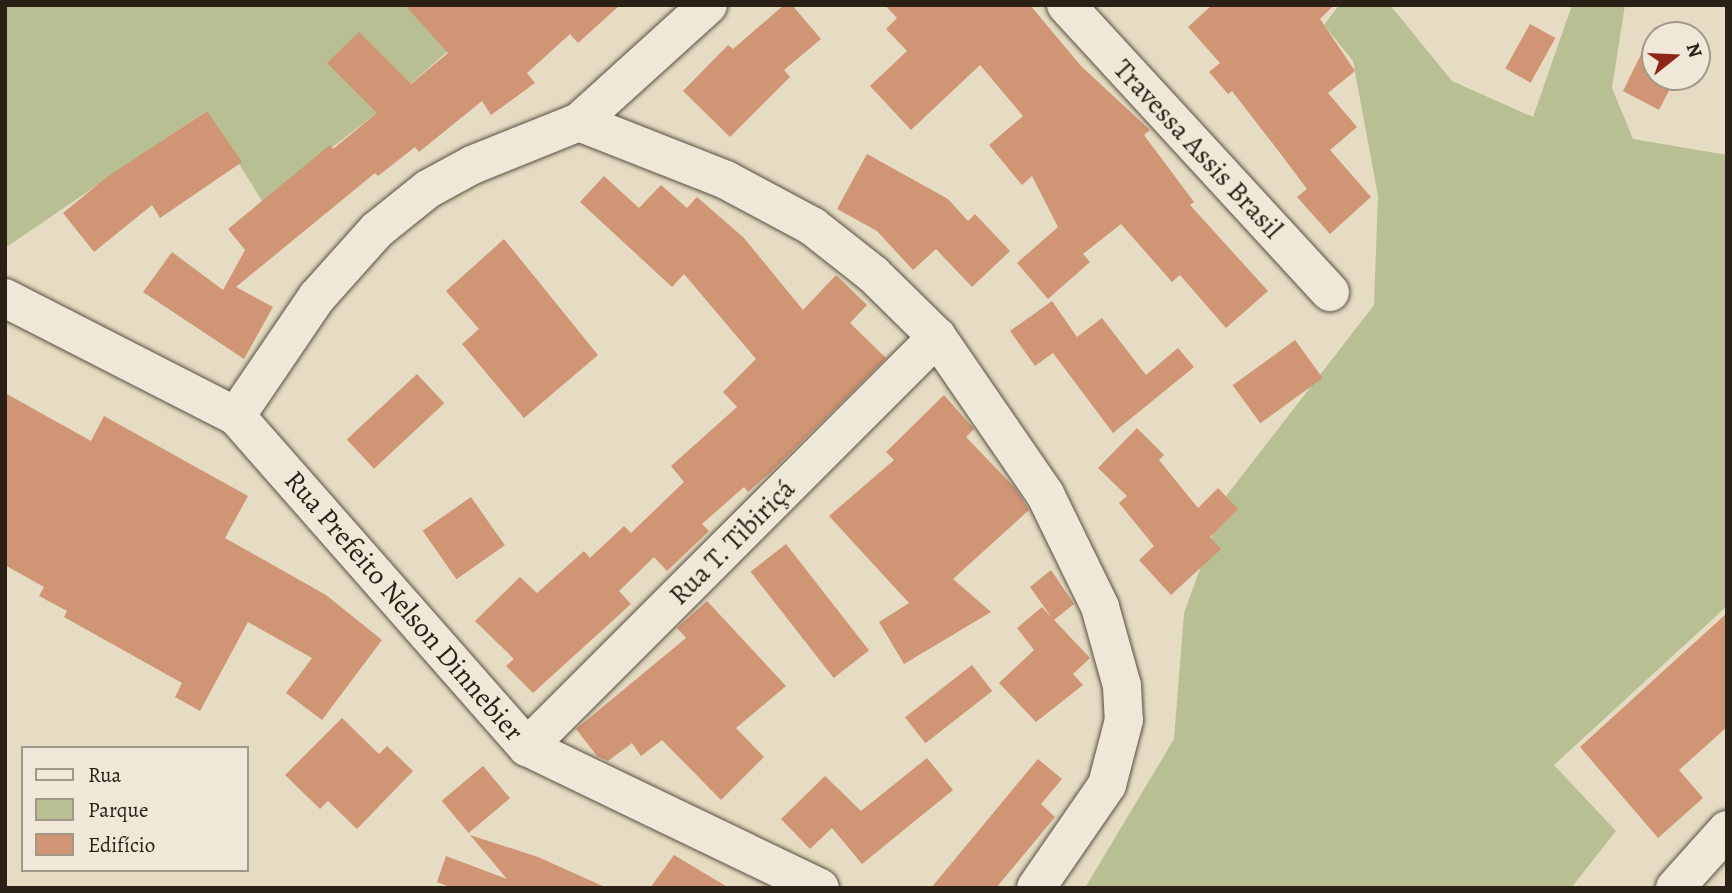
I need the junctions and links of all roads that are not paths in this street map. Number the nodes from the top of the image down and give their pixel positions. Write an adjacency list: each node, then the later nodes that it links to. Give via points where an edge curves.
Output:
1 (708, 5): 3 (street)
2 (1066, 5): 4 (street, Travessa Assis Brasil)
3 (579, 122): 6 (street, via 726,180 812,226 873,274); 7 (street, via 428,189 377,230 317,297)
4 (1330, 292)
5 (5, 298): 7 (street, Rua Prefeito Nelson Dinnebier)
6 (937, 337): 8 (street, Rua T. Tibiriçá); 11 (street, via 1067,533 1100,607 1122,686 1121,744 1107,785)
7 (236, 416): 8 (street, Rua Prefeito Nelson Dinnebier)
8 (527, 747): 10 (street, Rua Prefeito Nelson Dinnebier)
9 (1727, 830): 12 (street)
10 (820, 888)
11 (1036, 888)
12 (1675, 888)

